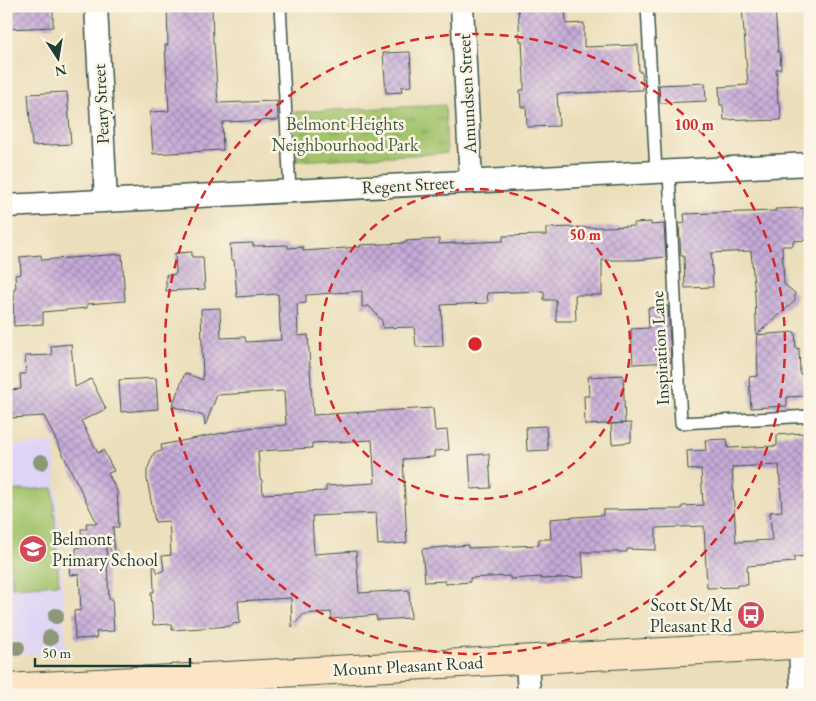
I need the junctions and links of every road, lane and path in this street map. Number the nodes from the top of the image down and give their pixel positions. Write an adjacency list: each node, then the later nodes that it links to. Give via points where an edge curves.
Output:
1 (96, 6): 9 (street, Peary Street)
2 (280, 6): 8 (lane)
3 (462, 6): 7 (street, Amundsen Street)
4 (647, 6): 6 (lane)
5 (810, 164): 6 (street, Regent Street)
6 (663, 172): 7 (street, Regent Street); 11 (lane, Inspiration Lane, via 681,423)
7 (472, 182): 8 (street, Regent Street)
8 (290, 192): 9 (street, Regent Street)
9 (106, 201): 10 (street, Regent Street)
10 (6, 206)
11 (810, 416)
12 (805, 644): 13 (street, Mount Pleasant Road); 16 (street)
13 (527, 660): 14 (street, Mount Pleasant Road); 15 (street)
14 (6, 688)
15 (529, 695)
16 (802, 695)

